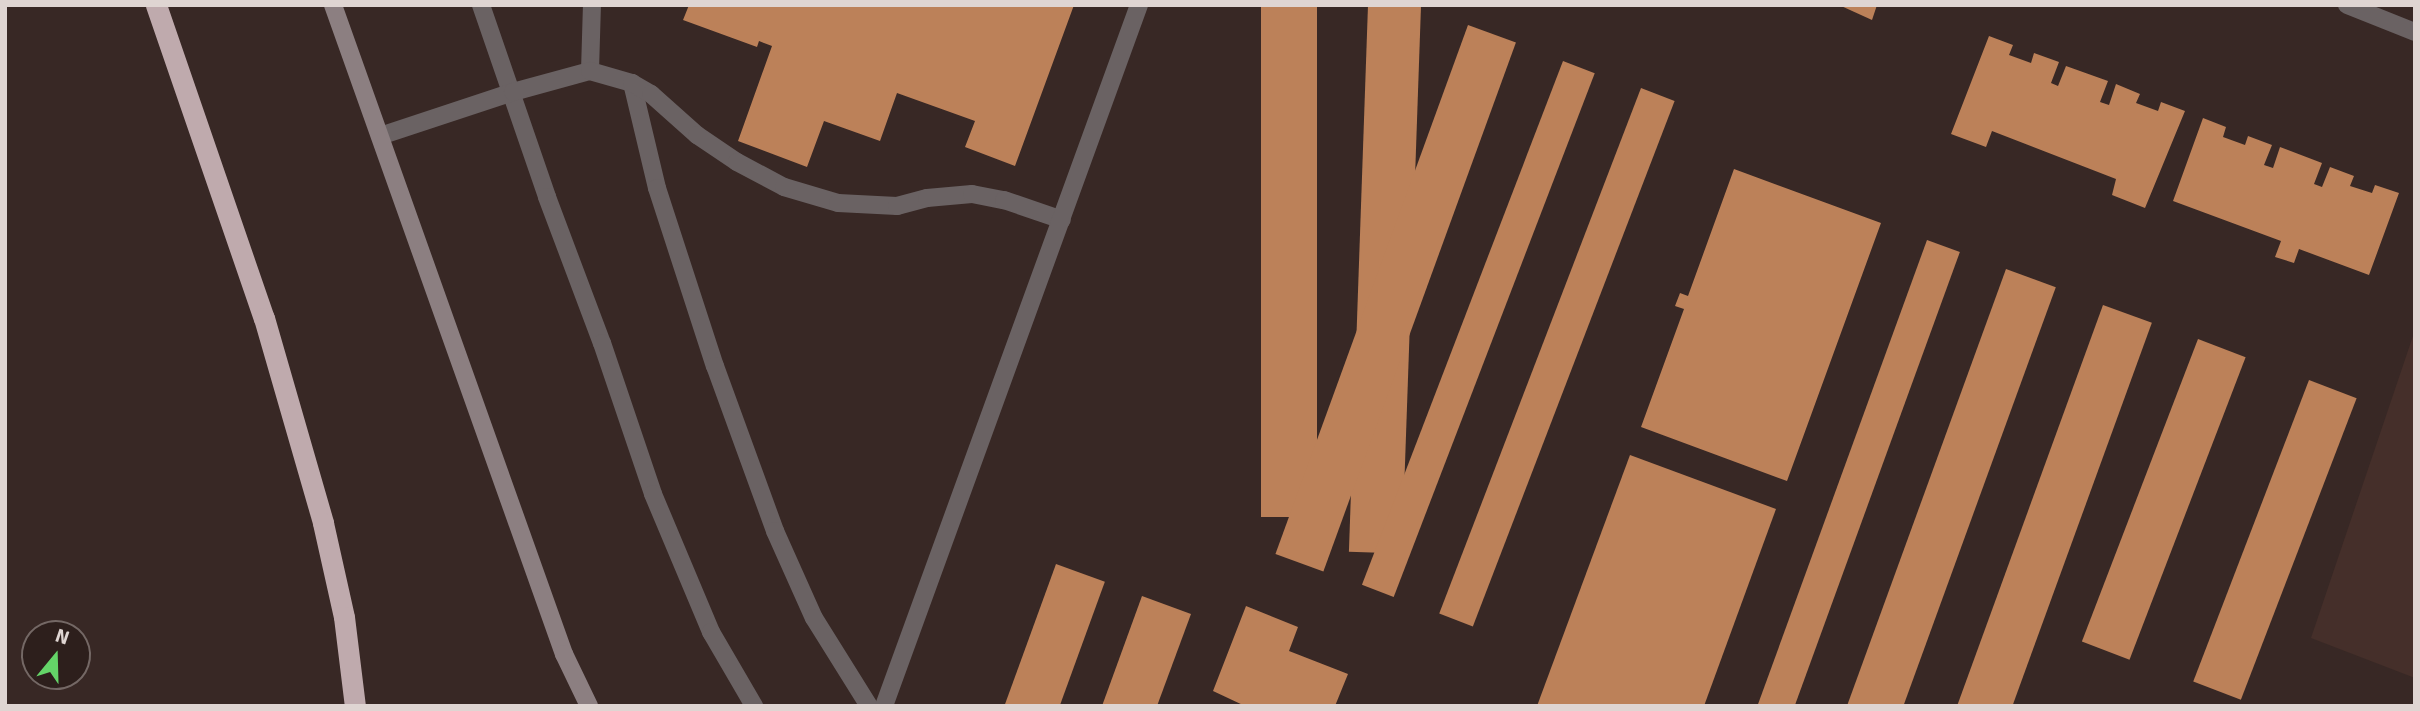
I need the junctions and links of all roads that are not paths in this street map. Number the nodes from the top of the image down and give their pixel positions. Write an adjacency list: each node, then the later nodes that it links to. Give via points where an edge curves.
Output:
1 (156, 5): 13 (highway, via 264,318 319,510 344,617)
2 (334, 5): 11 (street)
3 (481, 5): 10 (street)
4 (592, 5): 8 (street)
5 (1139, 5): 12 (street)
6 (2347, 5): 7 (street)
7 (2415, 32)
8 (590, 71): 9 (street); 10 (street)
9 (632, 83): 12 (street, via 652,94 697,135 784,187 838,203 897,206 972,194); 16 (street, via 657,188 775,531 814,618)
10 (513, 92): 11 (street); 15 (street, via 653,494 711,632)
11 (380, 136): 14 (street, via 564,654)
12 (1062, 220): 17 (street)
13 (355, 706)
14 (589, 706)
15 (754, 706)
16 (869, 706)
17 (884, 706)

